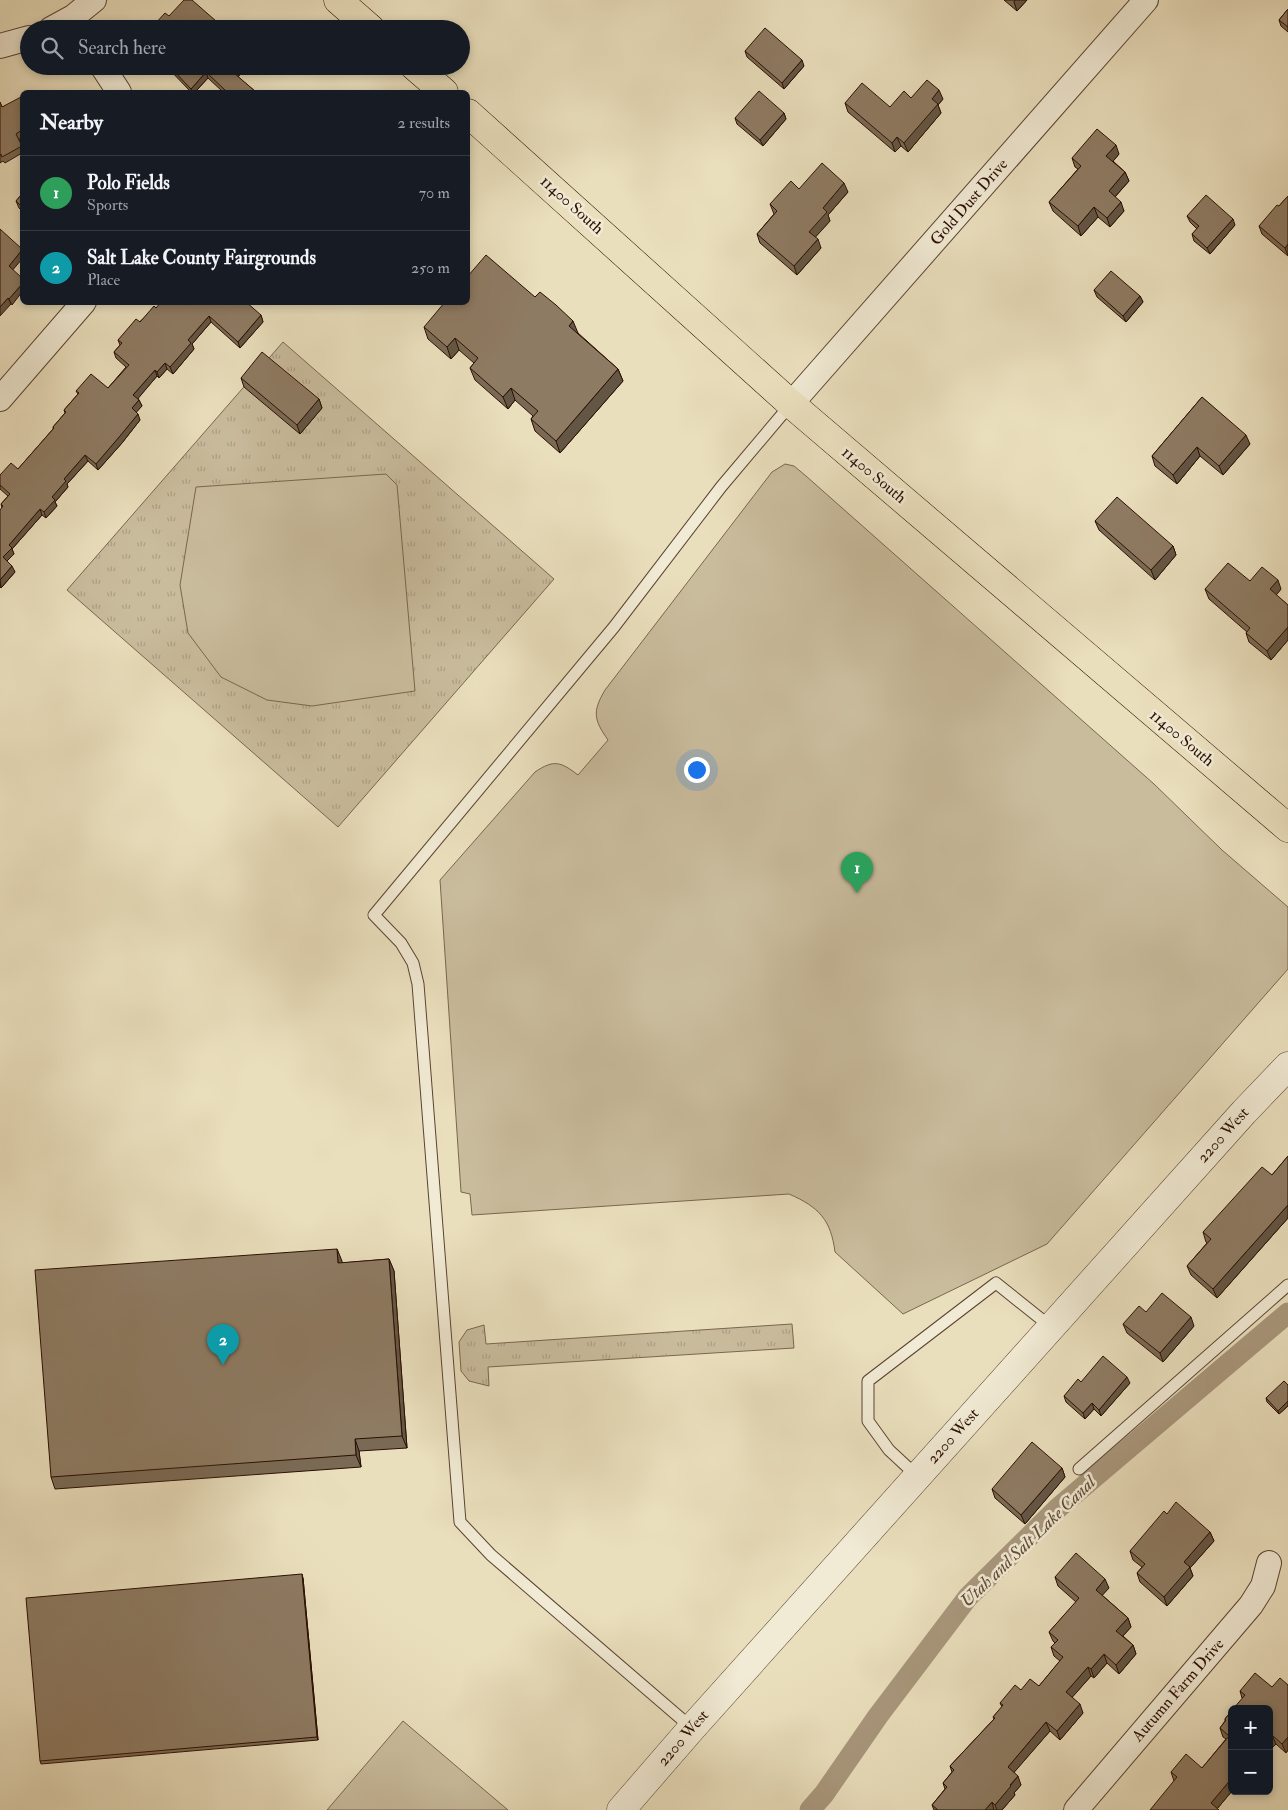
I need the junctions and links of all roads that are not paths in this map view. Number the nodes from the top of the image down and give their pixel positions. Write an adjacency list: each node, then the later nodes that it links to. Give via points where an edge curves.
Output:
1 (94, 0): 4 (street)
2 (338, 0): 5 (main road)
3 (1146, 0): 15 (street, Gold Dust Drive)
4 (78, 20)
5 (361, 20)
6 (20, 40): 7 (street)
7 (0, 46)
8 (108, 75): 10 (street)
9 (424, 75): 11 (main road)
10 (118, 90)
11 (442, 90)
12 (470, 115): 15 (main road, 11400 South)
13 (81, 305): 14 (street)
14 (0, 399)
15 (792, 404): 16 (main road, 11400 South); 23 (lane, via 721,487 614,627 374,914 401,943 413,963 418,984 460,1522 491,1555)
16 (1288, 828)
17 (1288, 1066): 19 (street, 2200 West)
18 (1288, 1285): 20 (lane)
19 (1051, 1327): 21 (street, 2200 West); 21 (lane, via 996,1283 868,1380 868,1421 889,1450)
20 (1079, 1468)
21 (917, 1476): 23 (street, 2200 West)
22 (1269, 1563): 25 (street, Autumn Farm Drive, via 1263,1586 1251,1605)
23 (692, 1728): 24 (street, 2200 West)
24 (621, 1810)
25 (1076, 1810)

